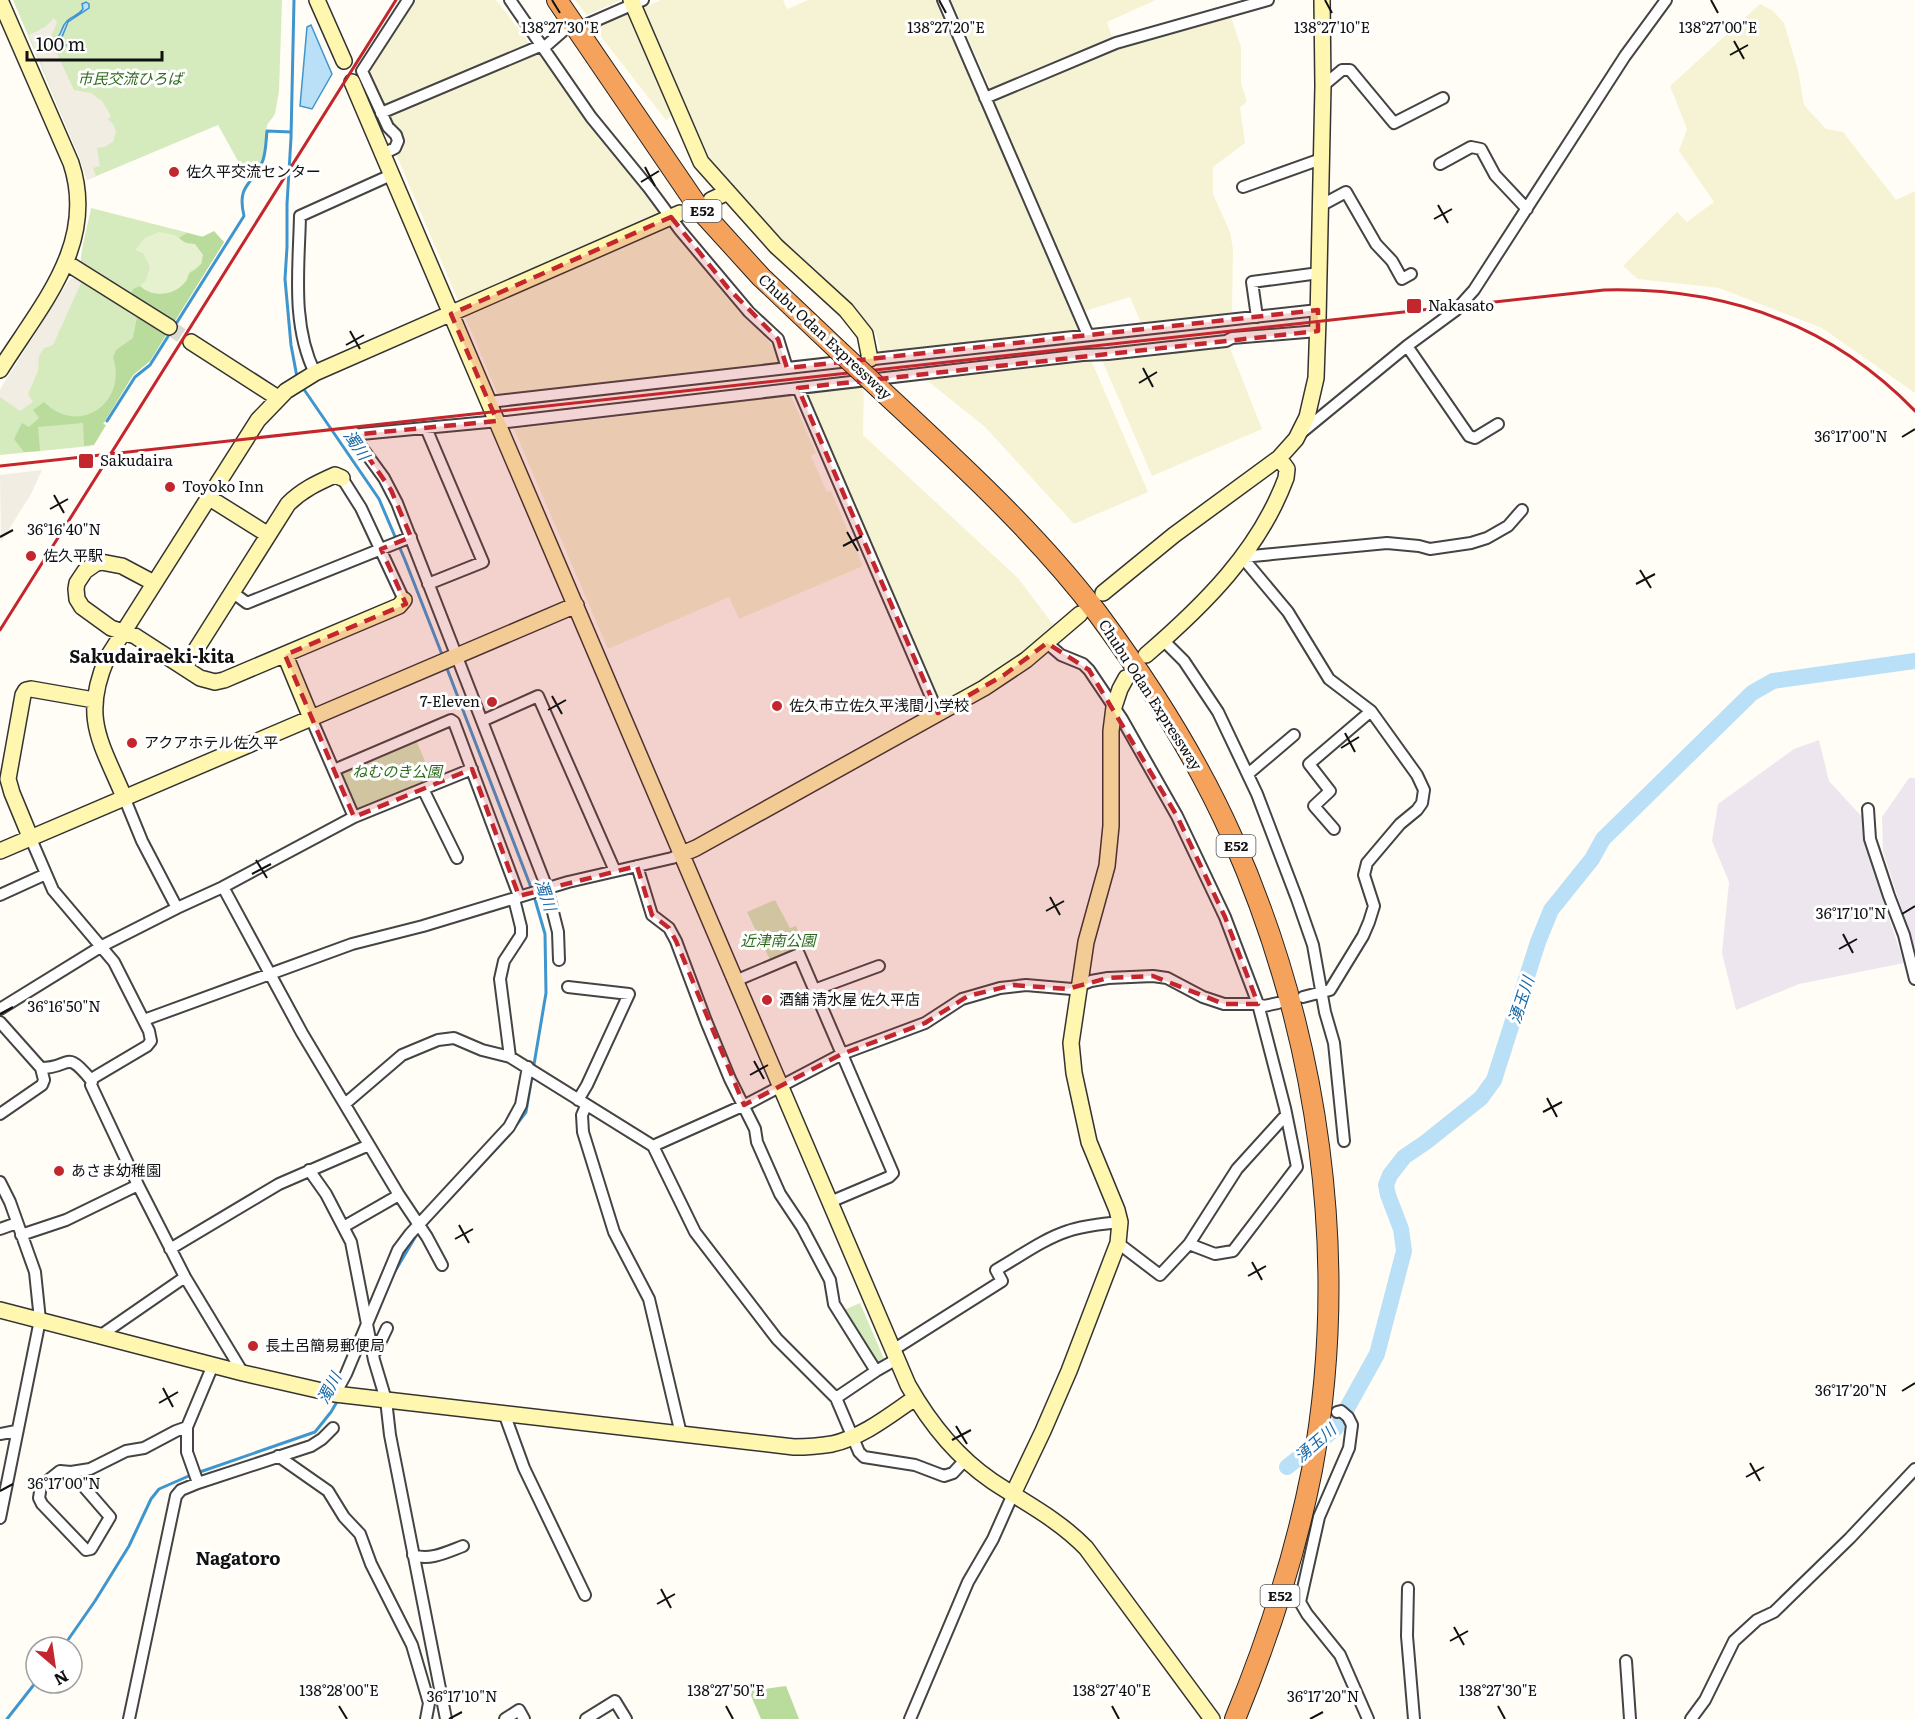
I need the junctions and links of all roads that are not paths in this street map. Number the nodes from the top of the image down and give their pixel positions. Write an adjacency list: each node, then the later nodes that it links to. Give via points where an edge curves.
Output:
1 (0, 0): 32 (street, via 74,172 79,214)
2 (317, 0): 16 (street)
3 (408, 0): 21 (street, via 362,71)
4 (510, 0): 14 (street)
5 (548, 0): 15 (highway, Chubu Odan Expressway / E52)
6 (557, 0): 15 (highway, Chubu Odan Expressway / E52)
7 (943, 0): 19 (street)
8 (1268, 0): 19 (street, via 1116,43)
9 (1322, 0): 18 (street)
10 (1666, 0): 30 (street, via 1625,56)
11 (635, 2): 12 (street); 27 (street, via 701,162)
12 (588, 24)
13 (563, 31): 14 (street)
14 (540, 46): 21 (street); 31 (street, via 591,117)
15 (591, 51): 165 (highway, Chubu Odan Expressway / E52, bridge, via 701,211 760,277 995,498 1065,574 1127,655 1183,743 1231,835 1255,894 1287,988 1309,1080 1326,1211 1328,1322)
16 (344, 61)
17 (352, 82): 22 (street)
18 (1323, 86): 20 (street, via 1342,70 1350,70 1394,123); 24 (street)
19 (985, 98): 40 (street)
20 (1443, 98)
21 (381, 113): 22 (street, via 398,141 395,148)
22 (383, 154): 25 (street)
23 (1444, 157): 30 (street, via 1471,147 1481,149 1495,175)
24 (1321, 159): 26 (street); 29 (street)
25 (391, 175): 36 (street); 46 (street, via 300,216 299,305)
26 (1244, 188)
27 (728, 192): 28 (street); 43 (street, via 776,246 846,310 865,334)
28 (711, 200)
29 (1320, 206): 33 (street); 34 (street, via 1346,192 1376,244 1406,277)
30 (1527, 209): 42 (street, via 1474,290 1456,310)
31 (676, 215): 36 (street); 44 (street, via 728,288 778,339)
32 (67, 263): 38 (street); 45 (street)
33 (1319, 273): 35 (street); 37 (street, via 1252,282)
34 (1391, 285)
35 (1318, 310): 37 (street); 39 (street)
36 (451, 314): 46 (street); 49 (street)
37 (1257, 317): 40 (street)
38 (169, 327)
39 (1318, 331): 47 (street); 53 (street, via 1313,397)
40 (1088, 335): 43 (street)
41 (191, 342): 48 (street)
42 (1407, 346): 51 (street, via 1469,436 1475,438); 53 (street)
43 (870, 359): 44 (street)
44 (787, 368): 49 (street)
45 (0, 370)
46 (311, 375): 48 (street)
47 (798, 388): 50 (street); 80 (street)
48 (278, 398): 56 (street, via 254,425)
49 (489, 402): 50 (street)
50 (497, 422): 52 (street); 67 (street)
51 (1498, 424)
52 (426, 428): 59 (street, via 361,434 357,441 391,490); 63 (street, via 483,562)
53 (1300, 433): 54 (street)
54 (1279, 458): 61 (street, via 1287,469 1286,478 1259,532); 65 (street)
55 (342, 478): 58 (street, via 338,475 303,490); 60 (street)
56 (208, 496): 58 (street); 62 (street)
57 (1522, 510): 61 (street, via 1508,526 1471,543 1430,549 1388,543)
58 (267, 534): 64 (street)
59 (409, 538): 60 (street); 63 (street)
60 (381, 549): 64 (street, via 247,603); 66 (street)
61 (1242, 556): 70 (street, via 1222,584); 79 (street, via 1288,612 1329,679)
62 (154, 583): 69 (street); 69 (street, via 108,562 90,567 77,583 76,594 82,606 111,628)
63 (428, 584): 74 (street)
64 (232, 592): 75 (street)
65 (1103, 593)
66 (404, 600): 72 (street, via 399,606)
67 (576, 605): 74 (street); 94 (street)
68 (1080, 614): 71 (street)
69 (124, 631): 75 (street); 77 (street, via 107,658)
70 (1163, 640): 73 (street); 86 (street, via 1209,696)
71 (1047, 643): 78 (street, via 1083,664); 80 (street, via 1004,675)
72 (285, 655): 75 (street, via 215,682 200,678); 81 (street)
73 (1146, 655)
74 (449, 660): 81 (street); 82 (street)
75 (185, 667)
76 (1126, 678): 78 (street)
77 (94, 700): 88 (street, via 100,741); 92 (street, via 31,689 23,695 8,779)
78 (1114, 707): 111 (street, via 1110,848); 116 (street, via 1181,825 1225,916)
79 (1371, 711): 91 (street, via 1309,764 1323,775 1330,791 1314,806); 113 (street, via 1417,775 1424,797 1417,810 1367,863 1364,874 1374,906 1369,922 1334,985)
80 (938, 713): 94 (street)
81 (311, 718): 85 (street); 88 (street)
82 (482, 721): 97 (street, via 538,696); 100 (street)
83 (1291, 742): 86 (street)
84 (472, 769): 85 (street, via 451,720); 87 (street); 102 (street)
85 (334, 770): 90 (street)
86 (1248, 774): 113 (street, via 1313,945)
87 (423, 789): 90 (street); 95 (street)
88 (124, 797): 92 (street); 103 (street)
89 (1868, 809): 108 (street, via 1870,839 1904,934)
90 (354, 817): 99 (street)
91 (1328, 827)
92 (31, 838): 93 (street); 98 (street)
93 (0, 851)
94 (682, 854): 96 (street); 109 (street)
95 (457, 858)
96 (637, 866): 97 (street); 128 (street, via 652,915 669,928 676,942)
97 (615, 871): 100 (street)
98 (46, 874): 101 (street); 104 (street, via 58,897)
99 (223, 887): 103 (street); 107 (street)
100 (545, 889): 102 (street); 105 (street, via 558,932)
101 (0, 895)
102 (520, 897): 107 (street, via 352,944); 121 (street, via 521,935 504,961 500,979)
103 (177, 908): 104 (street)
104 (102, 946): 117 (street); 118 (street)
105 (559, 960)
106 (879, 966): 112 (street)
107 (271, 973): 118 (street); 126 (street, via 302,1033)
108 (1915, 979)
109 (735, 981): 112 (street, via 799,954); 125 (street)
110 (568, 987): 127 (street, via 629,994)
111 (1079, 987): 116 (street, via 1108,978 1153,976 1167,978 1224,1004); 120 (street, via 1013,985 975,994 925,1023); 139 (street, via 1071,1043 1074,1073 1089,1142 1114,1198)
112 (814, 990): 120 (street)
113 (1322, 993): 114 (street); 131 (street)
114 (1303, 997)
115 (1278, 1003): 116 (street)
116 (1258, 1004): 130 (street)
117 (0, 1009)
118 (144, 1020): 124 (street, via 151,1037 149,1044)
119 (0, 1022): 122 (street)
120 (842, 1054): 125 (street); 138 (street, via 892,1173)
121 (510, 1057): 123 (street); 126 (street, via 454,1038 438,1040 402,1055)
122 (41, 1068): 124 (street, via 66,1061 79,1064); 129 (street, via 42,1085)
123 (529, 1068): 127 (street); 141 (street, via 521,1105 509,1127)
124 (92, 1080): 136 (street)
125 (780, 1086): 128 (street); 138 (street)
126 (346, 1103): 132 (street)
127 (582, 1103): 133 (street); 170 (street, via 583,1132 614,1232 649,1299)
128 (744, 1105): 133 (street); 158 (street, via 780,1194 830,1280 834,1304)
129 (0, 1114)
130 (1286, 1115): 146 (street, via 1237,1169); 146 (street, via 1297,1167 1258,1219 1233,1251 1215,1254)
131 (1347, 1134)
132 (369, 1144): 134 (street); 137 (street)
133 (653, 1146): 161 (street, via 703,1244 777,1339)
134 (309, 1170): 142 (street); 147 (street)
135 (0, 1182): 140 (street)
136 (138, 1185): 144 (street, via 66,1220); 147 (street)
137 (399, 1195): 141 (street); 142 (street)
138 (830, 1202): 156 (street)
139 (1120, 1222): 145 (street); 156 (street, via 1066,1231 996,1270 1002,1281)
140 (17, 1223): 143 (street); 144 (street)
141 (420, 1225): 148 (street); 152 (street, via 398,1250)
142 (345, 1226): 152 (street)
143 (0, 1229)
144 (21, 1235): 151 (street, via 37,1280)
145 (1119, 1243): 146 (street, via 1160,1275); 177 (street, via 1060,1391)
146 (1189, 1244)
147 (170, 1249): 149 (street)
148 (442, 1265)
149 (185, 1277): 154 (street); 159 (street)
150 (0, 1310): 151 (street)
151 (40, 1320): 154 (street); 168 (street)
152 (367, 1325): 155 (street); 160 (street)
153 (387, 1328): 155 (street, via 376,1351)
154 (101, 1336): 157 (street)
155 (372, 1349): 163 (street)
156 (895, 1355): 158 (street); 162 (street)
157 (213, 1365): 159 (street); 166 (street)
158 (876, 1371): 161 (street)
159 (243, 1373): 160 (street)
160 (341, 1394): 163 (street)
161 (836, 1398): 171 (street)
162 (915, 1398): 171 (street); 173 (street)
163 (386, 1400): 164 (street); 180 (street)
164 (504, 1413): 170 (street); 182 (street, via 524,1468)
165 (1336, 1414): 195 (highway, Chubu Odan Expressway / E52, via 1312,1468 1273,1622); 196 (street, via 1352,1431 1349,1448 1319,1517 1300,1602 1340,1655)
166 (187, 1427): 175 (street, via 90,1470); 176 (street, via 187,1452)
167 (333, 1428): 172 (street, via 310,1446)
168 (16, 1431): 169 (street); 178 (street)
169 (0, 1434)
170 (681, 1434): 171 (street, via 794,1447)
171 (852, 1437): 173 (street, via 864,1456 915,1465 944,1476)
172 (279, 1456): 176 (street); 185 (street, via 328,1491 360,1534 412,1645)
173 (966, 1460): 177 (street)
174 (1915, 1469): 199 (street, via 1774,1612 1757,1620 1734,1641 1705,1700)
175 (71, 1473): 175 (street, via 56,1473 41,1486 39,1498 86,1550 91,1549 110,1517)
176 (197, 1482): 186 (street, via 176,1496)
177 (1013, 1494): 193 (street, via 968,1582); 194 (street, via 1051,1517 1086,1548)
178 (0, 1518)
179 (463, 1546): 180 (street, via 434,1557)
180 (413, 1555): 184 (street)
181 (1408, 1588): 197 (street, via 1407,1636)
182 (585, 1595)
183 (1626, 1661): 198 (street)
184 (442, 1701): 185 (street); 188 (street)
185 (429, 1704): 187 (street)
186 (129, 1719)
187 (426, 1719)
188 (446, 1719)
189 (505, 1719): 190 (street, via 519,1710)
190 (524, 1719)
191 (586, 1719): 192 (street, via 615,1701)
192 (626, 1719)
193 (910, 1719)
194 (1212, 1719)
195 (1235, 1719)
196 (1368, 1719)
197 (1414, 1719)
198 (1630, 1719)
199 (1691, 1719)

